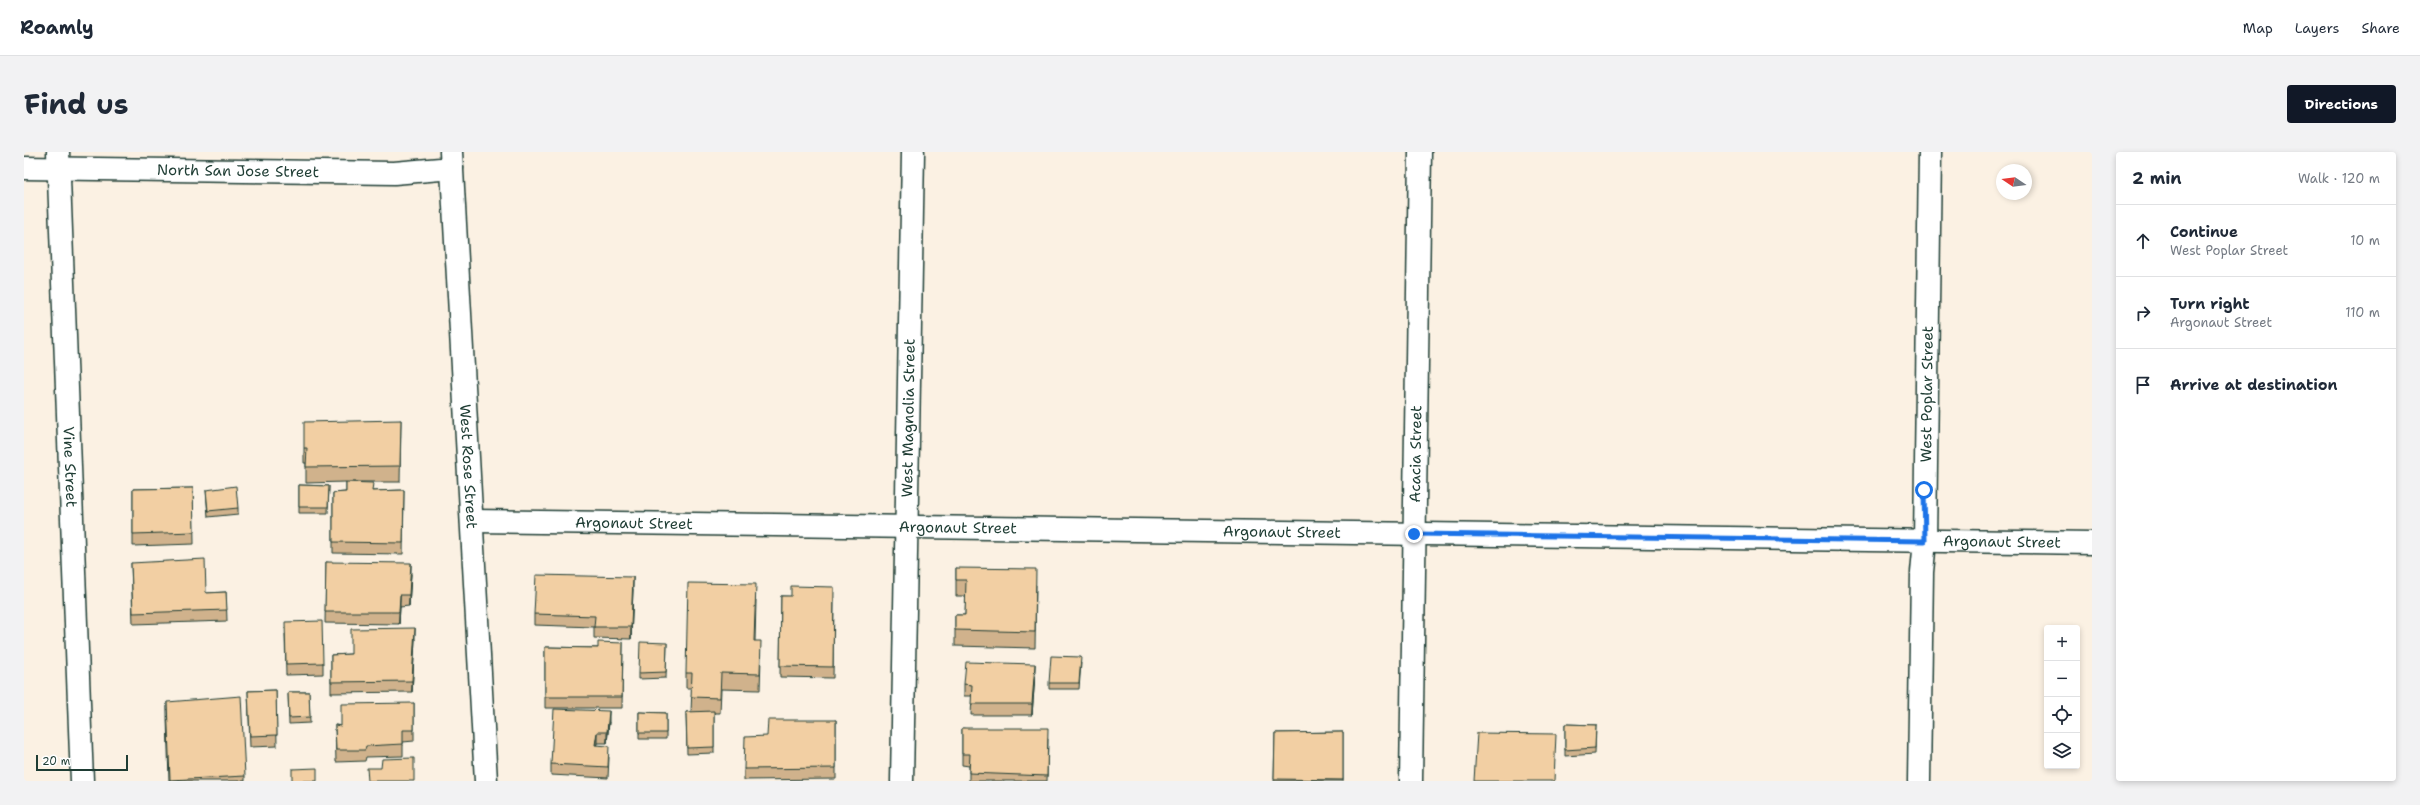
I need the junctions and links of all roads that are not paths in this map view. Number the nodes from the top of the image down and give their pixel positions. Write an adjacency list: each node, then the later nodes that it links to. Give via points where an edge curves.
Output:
1 (912, 152): 8 (street, West Magnolia Street)
2 (1420, 152): 9 (street, Acacia Street)
3 (1930, 152): 10 (street, West Poplar Street)
4 (58, 160): 5 (street, North San Jose Street, via 394,173); 6 (street, North San Jose Street); 12 (street, Vine Street)
5 (451, 160): 7 (street, West Rose Street)
6 (24, 168)
7 (472, 521): 8 (street, Argonaut Street); 13 (street, West Rose Street)
8 (906, 526): 9 (street, Argonaut Street); 14 (street, West Magnolia Street)
9 (1414, 534): 10 (street, Argonaut Street); 15 (street, Acacia Street)
10 (1925, 541): 11 (street, Argonaut Street); 16 (street, West Poplar Street, via 1922,572)
11 (2092, 543)
12 (82, 781)
13 (486, 781)
14 (902, 781)
15 (1410, 781)
16 (1919, 781)

